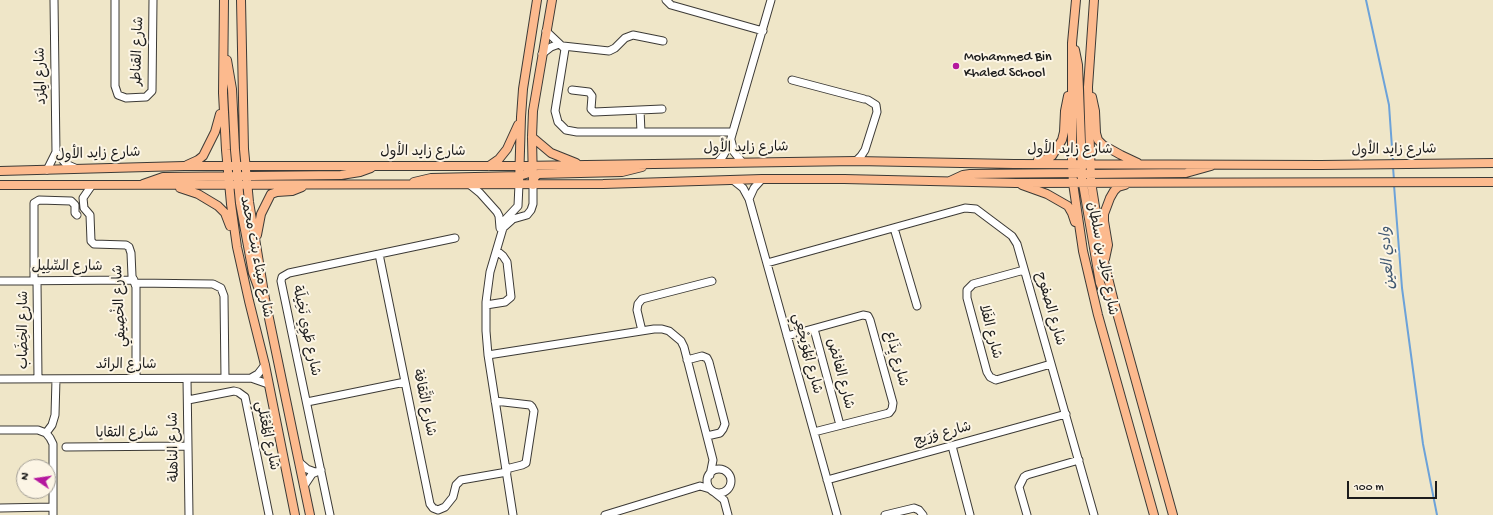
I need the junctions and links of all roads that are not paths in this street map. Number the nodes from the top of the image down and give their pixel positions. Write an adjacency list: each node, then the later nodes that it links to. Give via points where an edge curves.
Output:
1 (54, 0): 32 (street, شارع المِرَد)
2 (115, 0): 3 (street, شارع القناطر, via 114,86 118,94 126,98 146,97 152,91)
3 (153, 0)
4 (241, 0): 48 (main road, شارع ميثاء بنت محمد)
5 (537, 0): 26 (main road)
6 (552, 0): 12 (main road)
7 (666, 0): 13 (street, via 671,5)
8 (771, 0): 13 (street)
9 (1076, 0): 15 (main road, شارع خالِد بن سلطان)
10 (1094, 0): 20 (main road, شارع خالِد بن سلطان)
11 (224, 1): 17 (main road, شارع ميثاء بنت محمد)
12 (546, 31): 16 (street); 18 (main road)
13 (763, 31): 28 (street)
14 (663, 41): 16 (street, via 633,35 609,51)
15 (1072, 43): 21 (main road, شارع خالِد بن سلطان); 56 (main road, via 1078,65)
16 (561, 45): 18 (street); 27 (street, via 565,52 555,111 558,122 571,132)
17 (224, 51): 23 (main road, شارع ميثاء بنت محمد); 47 (main road, via 232,89)
18 (542, 54): 29 (main road, via 533,111)
19 (792, 80): 31 (street, via 876,105 877,112)
20 (1088, 87): 40 (main road, شارع خالِد بن سلطان); 41 (main road, via 1094,105 1098,140)
21 (1071, 88): 38 (main road, via 1065,111 1064,136 1055,153 1046,159); 39 (main road, شارع خالِد بن سلطان)
22 (572, 90): 25 (street, via 589,92 592,96 591,109 594,112)
23 (223, 94): 45 (main road, via 214,136 201,158); 46 (main road, شارع ميثاء بنت محمد)
24 (662, 109): 25 (street)
25 (640, 110): 27 (street)
26 (521, 117): 50 (main road, via 507,149); 51 (main road)
27 (641, 132): 28 (street)
28 (732, 132): 30 (street)
29 (532, 137): 43 (main road); 52 (main road, via 551,153)
30 (731, 140): 34 (street, via 734,152); 36 (street, via 726,153)
31 (866, 146): 33 (street); 35 (street, via 869,154)
32 (56, 152): 53 (street, via 66,164); 54 (street, شارع المِرَد)
33 (856, 161): 34 (main road, شارع زايد الأول); 35 (main road, شارع زايد الأول)
34 (742, 162): 36 (main road, شارع زايد الأول)
35 (877, 162): 38 (main road, شارع زايد الأول)
36 (717, 163): 44 (main road, شارع زايد الأول)
37 (1493, 163): 42 (main road, شارع زايد الأول)
38 (1014, 164): 39 (main road, شارع زايد الأول)
39 (1072, 164): 56 (main road, شارع خالِد بن سلطان)
40 (1090, 164): 41 (main road, شارع زايد الأول); 56 (main road, شارع خالِد بن سلطان)
41 (1140, 164): 42 (main road, شارع زايد الأول)
42 (1216, 164): 56 (main road, via 1186,173)
43 (532, 165): 51 (main road, شارع زايد الأول); 52 (main road, شارع زايد الأول); 61 (main road); 77 (main road)
44 (648, 165): 52 (main road, شارع زايد الأول); 77 (main road, via 629,171 538,174 534,178)
45 (184, 166): 46 (main road, شارع زايد الأول); 53 (main road, شارع زايد الأول)
46 (227, 166): 47 (main road, شارع زايد الأول); 57 (main road, شارع ميثاء بنت محمد); 58 (main road)
47 (236, 166): 48 (main road, شارع زايد الأول); 58 (main road)
48 (245, 166): 49 (main road, شارع زايد الأول); 58 (main road); 59 (main road, شارع ميثاء بنت محمد)
49 (378, 166): 50 (main road, شارع زايد الأول); 59 (main road, via 341,175)
50 (489, 166): 51 (main road, شارع زايد الأول)
51 (520, 166): 61 (main road)
52 (584, 166)
53 (76, 168): 54 (main road, شارع زايد الأول)
54 (47, 170): 55 (main road, شارع زايد الأول)
55 (0, 171)
56 (1083, 174): 63 (main road, via 970,174); 64 (main road, شارع خالِد بن سلطان); 66 (main road); 90 (main road, شارع خالِد بن سلطان); 98 (main road, via 1099,279)
57 (228, 176): 58 (main road); 73 (main road, شارع ميثاء بنت محمد); 78 (main road, via 162,177)
58 (238, 176): 59 (main road); 73 (main road); 74 (main road)
59 (246, 176): 74 (main road, شارع ميثاء بنت محمد)
60 (762, 179): 62 (main road, شارع زايد الأول); 63 (main road, شارع زايد الأول); 80 (street)
61 (519, 180): 69 (main road, شارع زايد الأول); 76 (main road, via 431,178); 77 (main road, شارع زايد الأول); 83 (street, via 518,206)
62 (733, 180): 77 (main road, شارع زايد الأول); 80 (street, شارع المُوَيجْعِي, via 743,188)
63 (949, 182): 65 (main road, شارع زايد الأول)
64 (1073, 182): 65 (main road, شارع زايد الأول); 88 (main road, شارع خالِد بن سلطان)
65 (1016, 183): 88 (main road, via 1047,194 1068,206)
66 (1138, 183): 67 (main road); 90 (main road, via 1118,186 1110,198 1104,217 1108,245)
67 (1493, 183)
68 (68, 184): 70 (main road, شارع زايد الأول); 71 (main road, شارع زايد الأول); 79 (street, شارع الخْصِيفي, via 77,189)
69 (469, 184): 76 (main road, شارع زايد الأول); 83 (street, via 497,212)
70 (0, 185)
71 (92, 185): 78 (main road, شارع زايد الأول); 79 (street)
72 (174, 185): 73 (main road, شارع زايد الأول); 78 (main road, شارع زايد الأول); 86 (main road, via 198,194 222,210 227,217)
73 (229, 185): 74 (main road, شارع زايد الأول); 86 (main road, شارع ميثاء بنت محمد)
74 (243, 185): 75 (main road, شارع زايد الأول); 85 (main road, شارع ميثاء بنت محمد); 97 (main road, via 251,266)
75 (306, 185): 76 (main road, شارع زايد الأول); 85 (main road, via 292,191 274,192 269,196 259,220)
76 (408, 185)
77 (534, 185): 87 (street, via 531,210 527,215 507,223 503,228)
78 (140, 186)
79 (83, 198): 96 (street, شارع الخْصِيفي, via 84,208 90,215 91,241 94,244 122,244 129,247)
80 (749, 199): 91 (street, شارع المُوَيجْعِي)
81 (77, 215): 94 (street, شارع الخِضَاب, via 75,205 71,201 38,200 34,203)
82 (894, 228): 91 (street, شارع الصفوح); 92 (street, شارع الصفوح, via 965,208 976,209 1015,239); 100 (street)
83 (500, 229): 87 (street)
84 (455, 238): 89 (street, شارع طَوِي نَخِيلَة)
85 (256, 246): 97 (main road, شارع ميثاء بنت محمد)
86 (237, 247): 107 (main road, شارع ميثاء بنت محمد)
87 (497, 251): 99 (street, via 489,279); 99 (street, via 507,262 511,297 506,302)
88 (1083, 251): 159 (main road, شارع خالِد بن سلطان, via 1098,315)
89 (379, 254): 115 (street, شارع الثَّقافة); 119 (street, شارع طَوِي نَخِيلَة, via 289,273 282,277)
90 (1104, 262): 98 (main road, شارع خالِد بن سلطان)
91 (767, 263): 103 (street, شارع المُوَيجْعِي)
92 (1024, 270): 106 (street, شارع الصفوح); 106 (street, شارع الفَلا, via 973,284 967,290 988,375 999,380)
93 (0, 281): 94 (street, شارع السِّلِيل)
94 (36, 281): 96 (street, شارع السِّلِيل); 113 (street, شارع الخِضَاب)
95 (712, 281): 102 (street, via 642,299 637,310)
96 (134, 282): 108 (street, شارع الخْصِيفي); 110 (street, شارع السِّلِيل, via 213,284 221,288 224,296)
97 (265, 299): 131 (main road, شارع ميثاء بنت محمد)
98 (1114, 302): 160 (main road, شارع خالِد بن سلطان)
99 (486, 306): 104 (street)
100 (917, 306)
101 (814, 329): 103 (street, شارع يِذَاع); 121 (street, شارع الفائض); 121 (street, شارع يِذَاع, via 868,316 893,403 889,413)
102 (642, 330): 104 (street); 105 (street, via 662,328 669,331 681,341)
103 (787, 336): 123 (street, شارع المُوَيجْعِي)
104 (488, 355): 118 (street)
105 (687, 360): 125 (street); 125 (street, via 702,356 709,362 725,424 720,433)
106 (1051, 364): 120 (street, شارع الصفوح)
107 (265, 365): 111 (street); 116 (main road, شارع ميثاء بنت محمد)
108 (136, 378): 109 (street, شارع الرائد); 114 (street, شارع الرائد)
109 (187, 378): 110 (street, شارع الرائد); 117 (street, شارع الناهلة)
110 (225, 378): 111 (street, شارع الرائد)
111 (251, 378): 116 (street, شارع الرائد)
112 (0, 379): 113 (street, شارع الرائد)
113 (38, 379): 114 (street, شارع الرائد)
114 (56, 379): 124 (street, via 55,415)
115 (405, 382): 119 (street); 132 (street, شارع الثَّقافة, via 432,506 438,510 445,507 453,497 457,483 464,479)
116 (268, 384): 147 (main road, شارع ميثاء بنت محمد)
117 (188, 400): 126 (street, شارع الناهلة); 146 (street, شارع المُعْتَلي, via 234,391 245,397)
118 (495, 401): 132 (street); 132 (street, via 530,405 534,411 526,463)
119 (307, 402): 134 (street, شارع طَوِي نَخِيلَة)
120 (1066, 414): 127 (street, شارع وْرَيج); 130 (street, شارع الصفوح)
121 (840, 425): 123 (street, شارع يِذَاع)
122 (0, 430): 124 (street, via 38,430)
123 (814, 432): 136 (street, شارع المُوَيجْعِي)
124 (46, 433): 142 (street, via 53,444)
125 (707, 436): 129 (street)
126 (188, 446): 128 (street, شارع التقايا); 145 (street, شارع الناهلة)
127 (952, 446): 136 (street, شارع وْرَيج); 156 (street)
128 (66, 447)
129 (713, 460): 133 (street); 135 (street)
130 (1079, 460): 157 (street, via 1024,477 1019,487); 158 (street, شارع الصفوح)
131 (300, 463): 134 (street, via 307,469); 137 (main road, شارع ميثاء بنت محمد)
132 (506, 470): 150 (street)
133 (723, 470): 135 (street, via 716,470); 139 (street, via 730,478)
134 (318, 471): 137 (street, via 308,478); 149 (street, شارع طَوِي نَخِيلَة)
135 (709, 476): 138 (street); 140 (street, via 708,484)
136 (827, 480): 153 (street, شارع المُوَيجْعِي)
137 (304, 486): 148 (main road, شارع ميثاء بنت محمد)
138 (700, 486): 140 (street); 151 (street)
139 (728, 489): 140 (street, via 722,493); 141 (street)
140 (712, 491): 141 (street)
141 (724, 500): 152 (street)
142 (53, 507): 143 (street); 144 (street)
143 (0, 508)
144 (53, 515)
145 (189, 515)
146 (269, 515)
147 (295, 515)
148 (310, 515)
149 (330, 515)
150 (513, 515)
151 (605, 515)
152 (728, 515)
153 (837, 515)
154 (886, 515): 155 (street, via 914,508 920,510)
155 (923, 515)
156 (970, 515)
157 (1027, 515)
158 (1094, 515)
159 (1154, 515)
160 (1172, 515)

